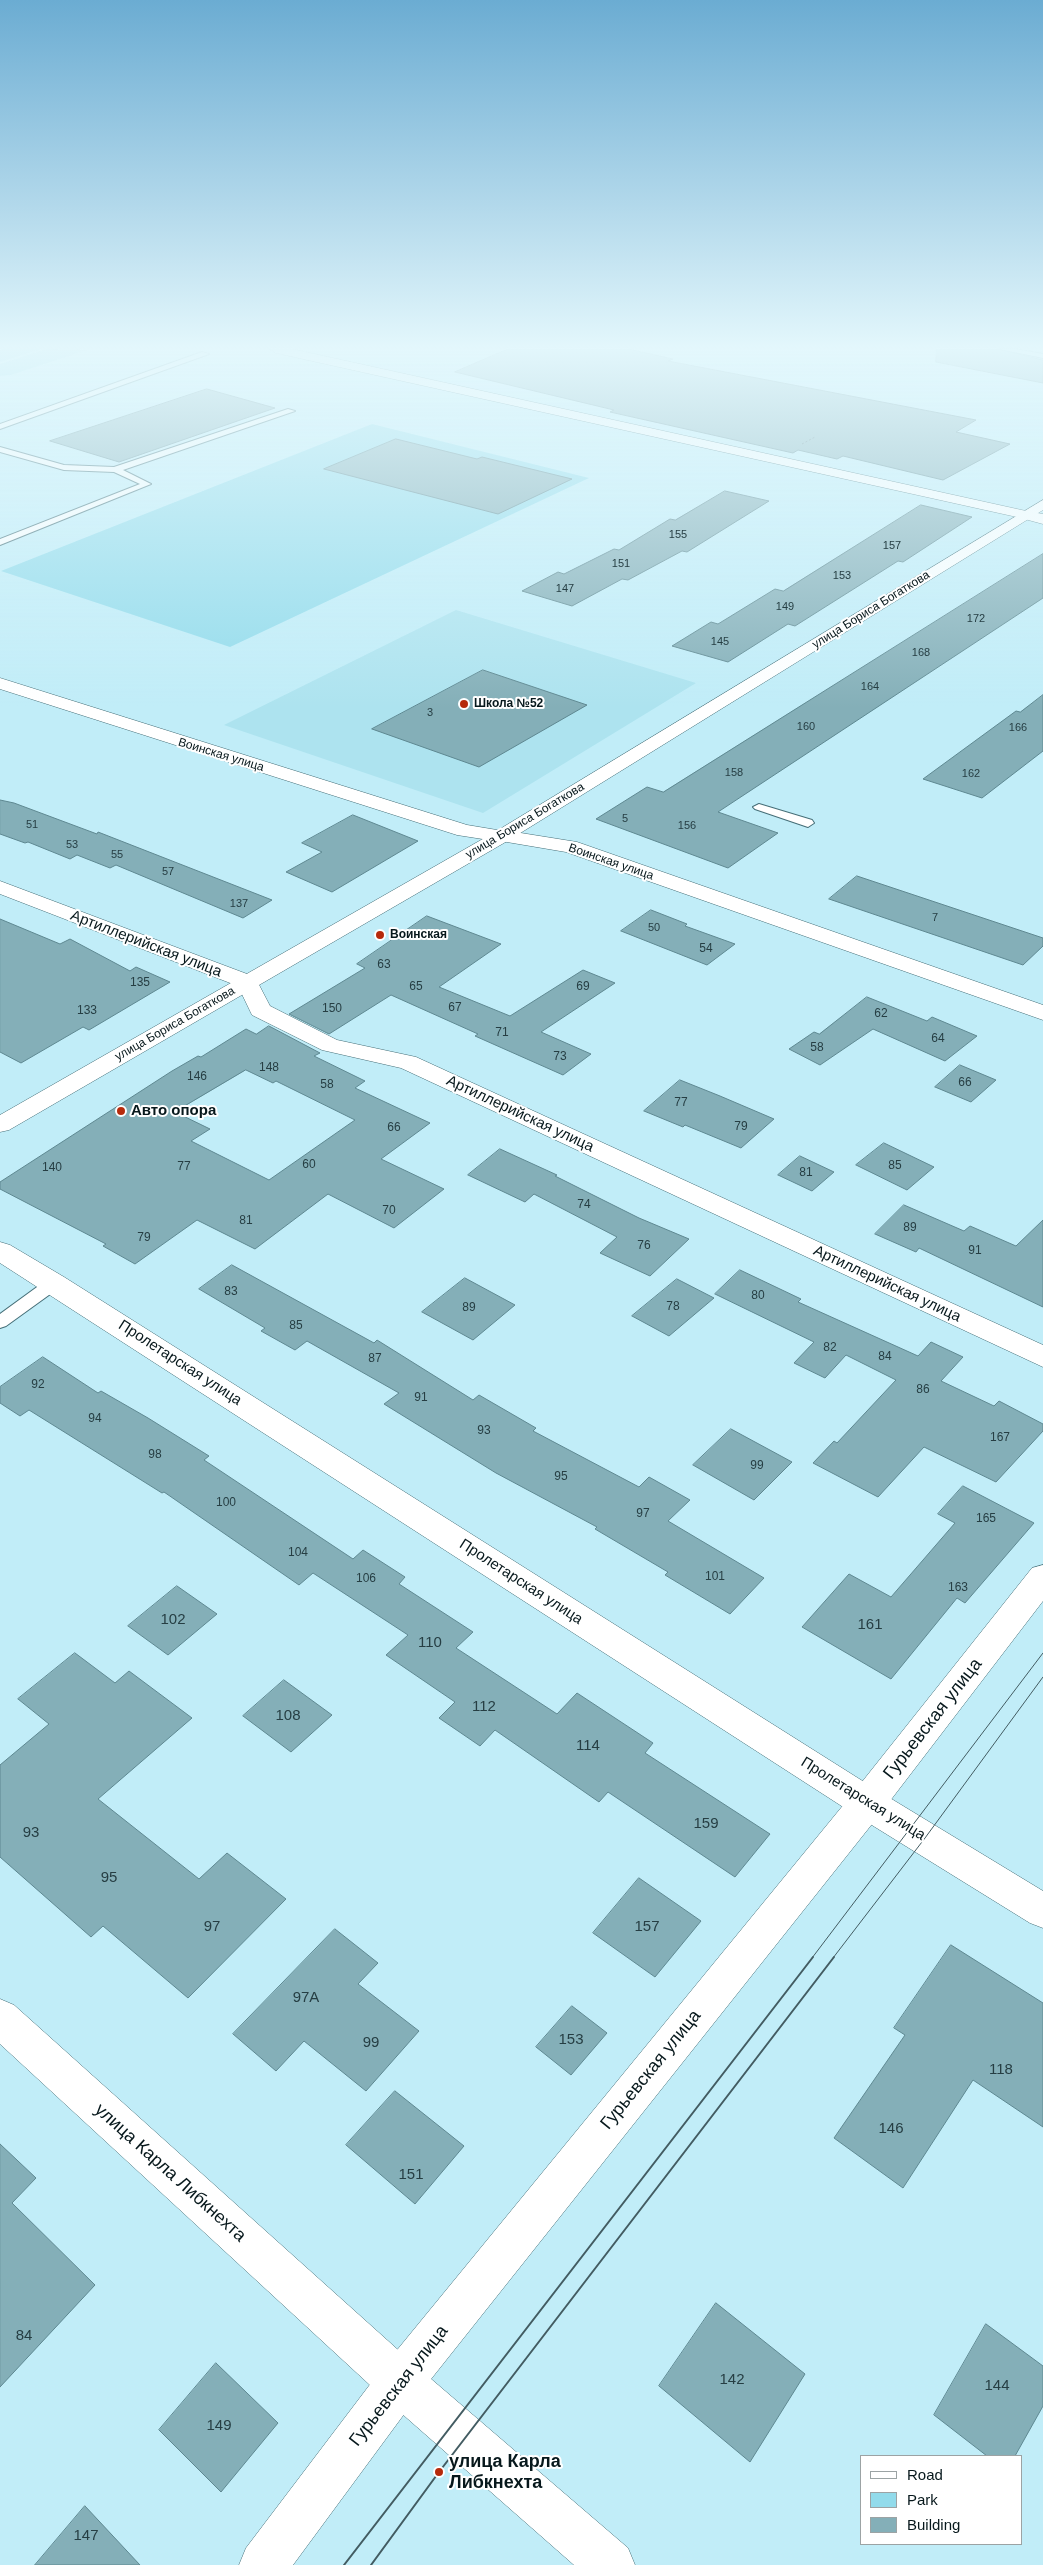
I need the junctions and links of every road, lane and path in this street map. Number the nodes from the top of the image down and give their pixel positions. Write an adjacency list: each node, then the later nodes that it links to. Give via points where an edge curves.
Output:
1 (93, 469): 4 (lane)
2 (119, 469): 4 (lane)
3 (817, 469): 6 (street)
4 (115, 470): 8 (lane, via 147,484)
5 (1043, 504): 6 (street, улица Бориса Богаткова)
6 (1026, 515): 7 (street); 12 (street, улица Бориса Богаткова)
7 (1043, 519)
8 (0, 542)
9 (0, 683): 12 (street, Воинская улица, via 464,831)
10 (759, 807): 11 (lane)
11 (808, 823)
12 (502, 836): 14 (street, улица Бориса Богаткова); 15 (street, Воинская улица, via 570,846)
13 (0, 887): 14 (street, Артиллерийская улица)
14 (247, 982): 16 (street, улица Бориса Богаткова); 20 (street, Артиллерийская улица, via 260,1010 330,1045 408,1062)
15 (1043, 1013)
16 (0, 1126)
17 (0, 1251): 18 (street, Пролетарская улица)
18 (54, 1283): 19 (lane); 22 (street, Пролетарская улица)
19 (0, 1322)
20 (1043, 1357)
21 (1043, 1577): 22 (street, Гурьевская улица)
22 (867, 1803): 23 (street, Пролетарская улица); 25 (street, Гурьевская улица)
23 (1043, 1911)
24 (0, 2018): 25 (street, улица Карла Либкнехта)
25 (400, 2382): 26 (street, Гурьевская улица); 27 (street, улица Карла Либкнехта)
26 (263, 2565)
27 (611, 2565)

